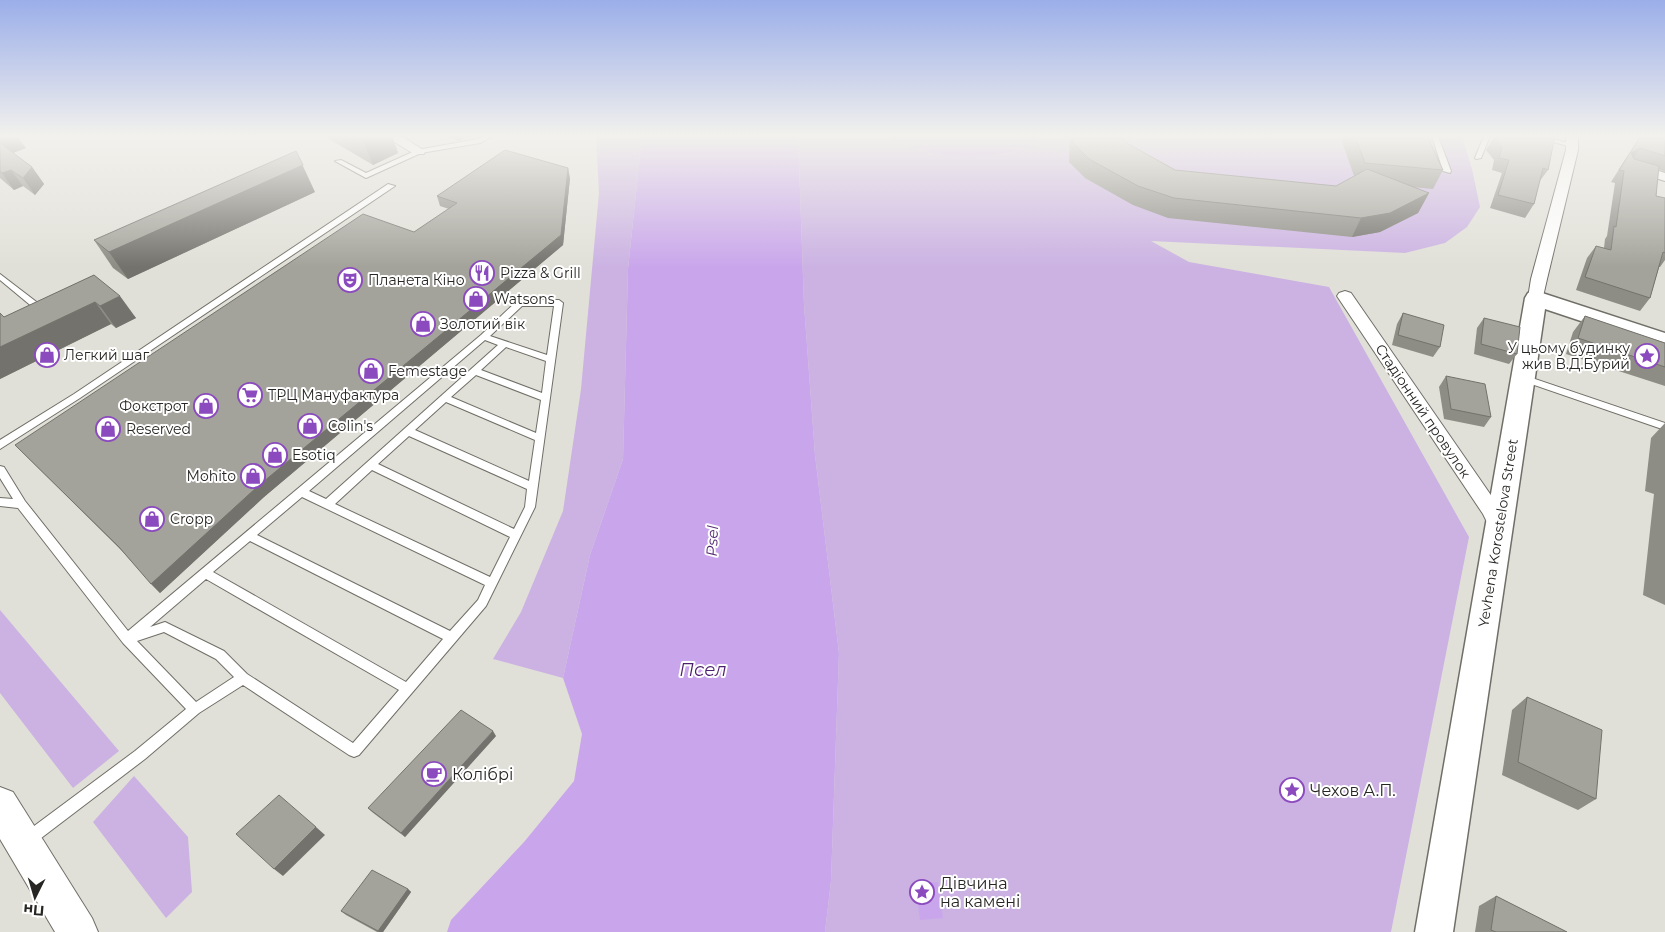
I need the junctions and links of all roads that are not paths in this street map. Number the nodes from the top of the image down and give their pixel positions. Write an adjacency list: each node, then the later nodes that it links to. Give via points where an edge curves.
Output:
1 (1563, 179): 5 (street, Yevhena Korostelova Street)
2 (390, 186): 18 (lane)
3 (0, 276): 6 (lane)
4 (1345, 296): 26 (street, Стадіонний провулок)
5 (1536, 298): 8 (street); 12 (street, Yevhena Korostelova Street)
6 (45, 312)
7 (484, 337): 9 (lane); 10 (lane, via 520,303 560,303); 22 (lane)
8 (1665, 341)
9 (504, 344): 10 (lane); 11 (lane)
10 (550, 359): 14 (lane)
11 (474, 371): 13 (lane); 14 (lane)
12 (1524, 378): 15 (lane); 26 (street, Yevhena Korostelova Street)
13 (445, 398): 16 (lane); 17 (lane)
14 (545, 398): 17 (lane)
15 (1665, 427)
16 (408, 432): 19 (lane); 21 (lane)
17 (539, 438): 21 (lane)
18 (0, 445)
19 (371, 465): 25 (lane); 27 (lane)
20 (0, 470): 24 (lane)
21 (533, 487): 27 (lane, via 530,507)
22 (301, 492): 25 (lane); 28 (lane)
23 (0, 502): 24 (lane)
24 (21, 504): 32 (lane)
25 (328, 504): 30 (lane)
26 (1499, 526): 39 (street, Yevhena Korostelova Street)
27 (516, 535): 30 (lane)
28 (249, 536): 29 (lane); 31 (lane)
29 (205, 573): 32 (lane); 34 (lane)
30 (492, 584): 31 (lane, via 482,603)
31 (452, 638): 34 (lane)
32 (127, 639): 33 (lane, via 164,627 220,655); 35 (lane)
33 (243, 678): 34 (lane, via 354,752); 35 (lane)
34 (408, 689)
35 (195, 709): 37 (lane)
36 (0, 805): 37 (main road)
37 (23, 844): 38 (main road)
38 (78, 932)
39 (1434, 932)

